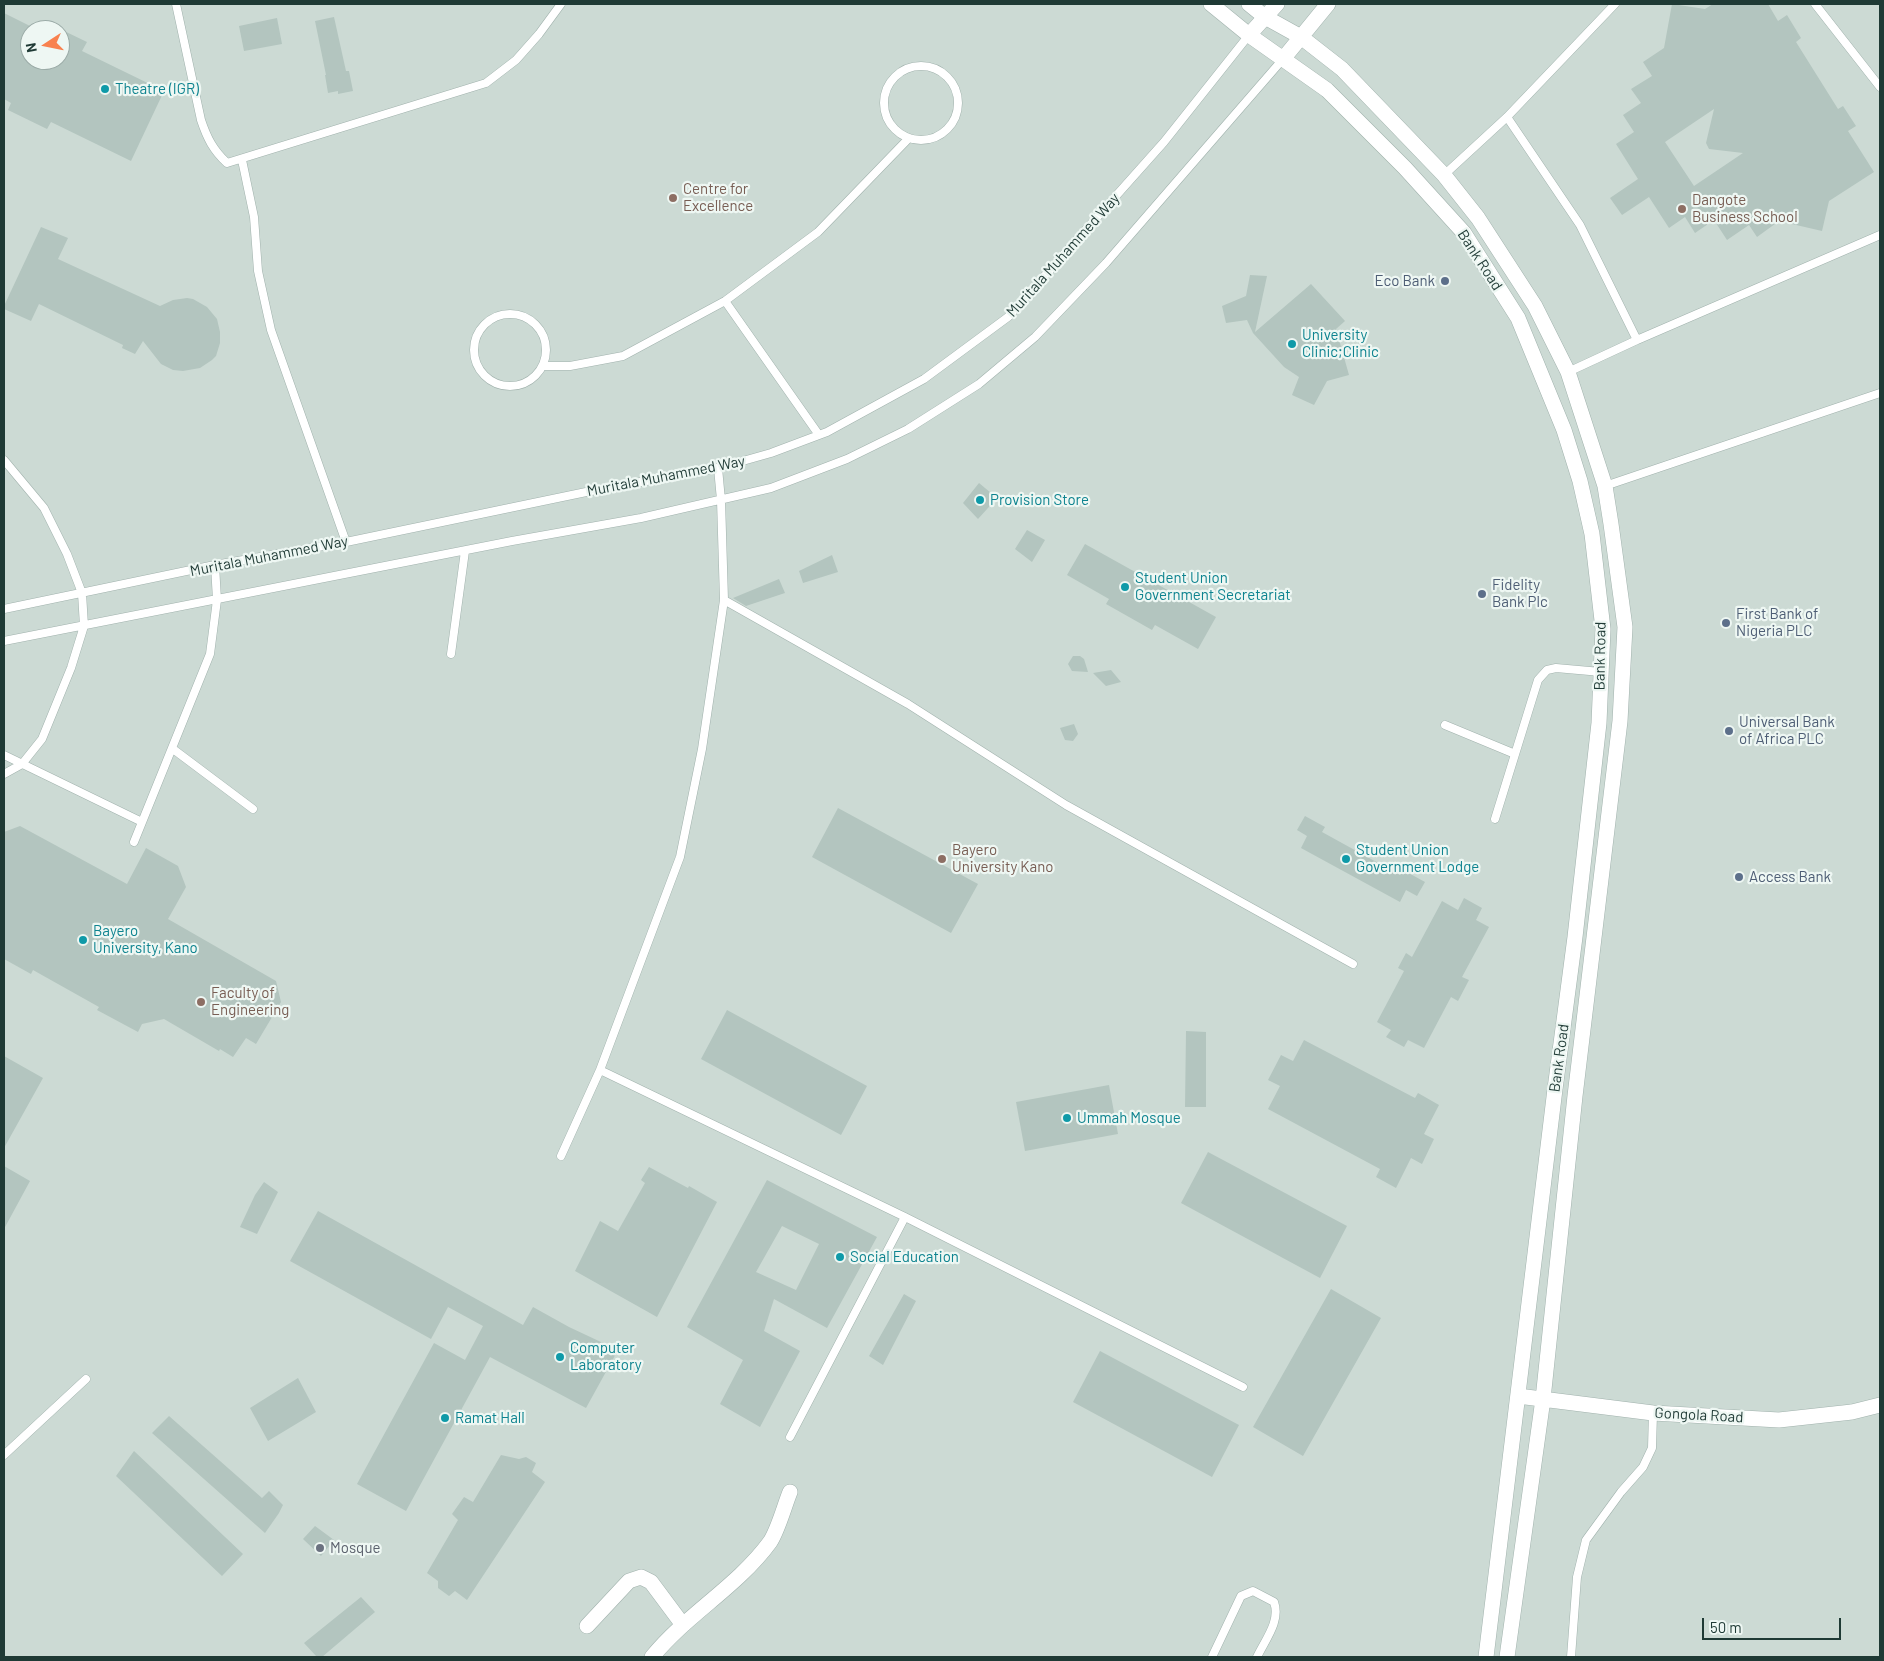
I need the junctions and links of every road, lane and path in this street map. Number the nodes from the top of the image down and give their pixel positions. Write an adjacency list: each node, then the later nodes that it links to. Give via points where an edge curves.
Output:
1 (176, 4): 16 (lane, via 207,138 215,153 227,163)
2 (561, 4): 16 (lane, via 516,60 486,83)
3 (1211, 4): 10 (street, Bank Road)
4 (1249, 4): 9 (street)
5 (1277, 4): 9 (street, Muritala Muhammed Way)
6 (1328, 4): 11 (street)
7 (1615, 4): 14 (lane)
8 (1814, 4): 13 (lane)
9 (1265, 18): 10 (street, Muritala Muhammed Way); 11 (street)
10 (1249, 35): 12 (street, Bank Road); 24 (lane, Muritala Muhammed Way, via 1164,142 1008,317 924,379)
11 (1301, 37): 12 (street); 17 (street, via 1342,69)
12 (1282, 59): 28 (lane, via 1106,263 1035,337 979,384 908,429 847,459 771,488); 39 (street, Bank Road, via 1327,90 1464,233 1518,318 1564,430 1580,481 1592,534 1603,628)
13 (1880, 87)
14 (1507, 118): 17 (lane); 20 (lane, via 1580,225)
15 (909, 138): 15 (lane, via 921,140 937,136 951,125 956,115 957,92 952,81 944,73 922,65 905,70 892,80 886,90 884,102 888,119); 19 (lane, via 818,232)
16 (242, 160): 29 (lane, via 254,217 258,272 271,330)
17 (1444, 175): 22 (street, via 1478,218 1535,306)
18 (1880, 235): 20 (lane)
19 (724, 301): 21 (lane, via 623,356 570,366); 24 (lane)
20 (1637, 340): 22 (lane)
21 (543, 366): 21 (lane, via 546,344 538,328 526,317 504,314 493,318 478,334 474,345 477,362 495,383 517,386 527,382)
22 (1568, 372): 27 (street)
23 (1880, 393): 27 (lane)
24 (819, 435): 26 (lane, Muritala Muhammed Way, via 771,454)
25 (4, 460): 32 (lane, via 44,508)
26 (718, 468): 28 (lane); 29 (lane, Muritala Muhammed Way)
27 (1605, 486): 57 (street, via 1626,627 1620,721)
28 (722, 500): 30 (lane); 34 (lane)
29 (346, 542): 31 (lane, Muritala Muhammed Way)
30 (465, 551): 33 (lane); 38 (lane)
31 (215, 565): 32 (lane, Muritala Muhammed Way); 33 (lane)
32 (82, 593): 35 (lane, Muritala Muhammed Way); 36 (lane)
33 (218, 600): 36 (lane); 41 (lane, via 210,654)
34 (724, 600): 50 (lane, via 908,704 1066,805); 51 (lane, via 702,749 680,857)
35 (4, 609)
36 (84, 626): 37 (lane); 44 (lane, via 42,739)
37 (4, 641)
38 (451, 654)
39 (1601, 672): 42 (lane, via 1547,670 1538,680); 56 (street, Bank Road, via 1599,723 1575,937)
40 (1445, 725): 42 (lane)
41 (173, 749): 46 (lane); 48 (lane)
42 (1515, 754): 47 (lane)
43 (4, 755): 44 (lane)
44 (22, 764): 45 (lane); 48 (lane)
45 (4, 774)
46 (253, 809)
47 (1495, 819)
48 (142, 822): 49 (lane)
49 (134, 842)
50 (1353, 964)
51 (600, 1070): 52 (lane); 53 (lane)
52 (561, 1156)
53 (905, 1217): 55 (lane); 60 (lane)
54 (86, 1379): 61 (lane)
55 (1243, 1387)
56 (1518, 1396): 57 (street, Gongola Road); 68 (street, Bank Road)
57 (1543, 1399): 59 (street, Gongola Road); 69 (street)
58 (1880, 1405): 59 (street, Gongola Road, via 1852,1412 1779,1420)
59 (1653, 1413): 70 (lane, via 1652,1448 1643,1467 1586,1540 1577,1577)
60 (790, 1437)
61 (4, 1455)
62 (790, 1492): 63 (street, via 771,1540 743,1573)
63 (683, 1625): 64 (street, via 651,1582 641,1577 629,1581); 65 (street)
64 (587, 1626)
65 (652, 1657)
66 (1212, 1657): 67 (lane, via 1241,1596 1253,1591 1274,1602 1277,1611)
67 (1257, 1657)
68 (1486, 1657)
69 (1506, 1657)
70 (1571, 1657)

